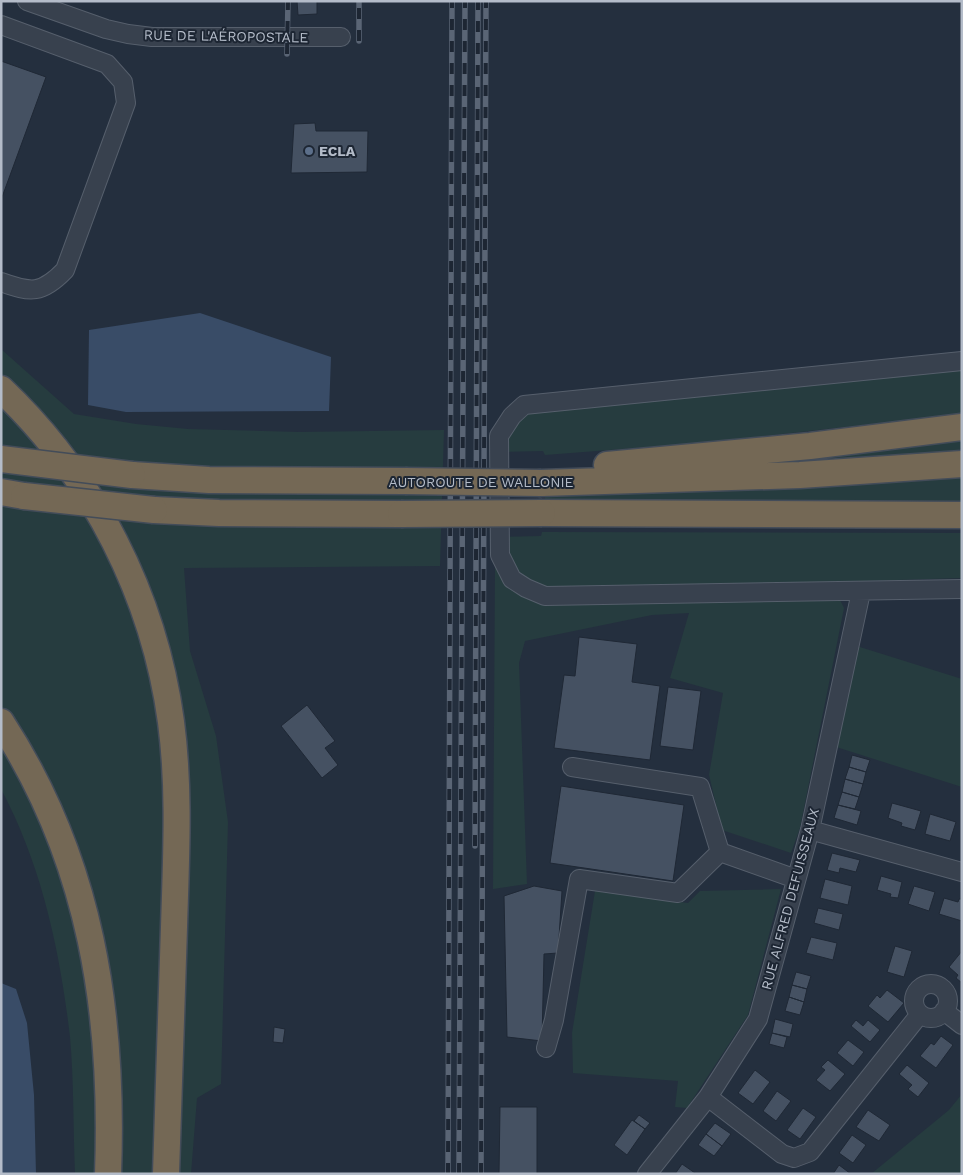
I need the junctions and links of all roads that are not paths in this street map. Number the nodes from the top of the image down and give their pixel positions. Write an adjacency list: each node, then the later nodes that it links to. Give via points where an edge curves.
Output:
1 (34, 2): 3 (street, RUE DE L'AÉROPOSTALE, via 128,34 152,37)
2 (1, 25): 4 (street, via 107,64 123,82 126,103 65,270 50,286 34,290)
3 (341, 37)
4 (1, 282)
5 (962, 361): 14 (street, via 524,406 512,416 499,436 500,555 512,579 526,588 546,596)
6 (1, 389): 27 (highway, via 50,442 89,493 144,608 162,671 171,722 177,836)
7 (962, 427): 10 (highway)
8 (1, 459): 10 (highway, AUTOROUTE DE WALLONIE, bridge, via 132,475 218,480 405,481)
9 (962, 464): 10 (highway, AUTOROUTE DE WALLONIE, via 800,475)
10 (542, 476)
11 (12, 494): 12 (highway, bridge, via 154,510 220,513)
12 (962, 515)
13 (962, 589): 14 (street)
14 (861, 592): 17 (street, RUE ALFRED DEFUISSEAUX)
15 (1, 722): 26 (highway, via 41,793 63,845 82,902 96,961 110,1080)
16 (572, 767): 18 (street, via 700,787)
17 (810, 830): 19 (street); 20 (street, RUE ALFRED DEFUISSEAUX)
18 (720, 852): 20 (street); 24 (street, via 678,893 579,879)
19 (962, 872)
20 (796, 879): 25 (street, RUE ALFRED DEFUISSEAUX, via 758,1019)
21 (944, 1011): 22 (street, via 930,1018); 22 (street, via 948,1001 945,991 936,985 926,985 918,990 914,1000); 23 (street)
22 (920, 1014): 25 (street, via 810,1152 794,1158 782,1154)
23 (962, 1026)
24 (546, 1048)
25 (708, 1097): 28 (street, RUE ALFRED DEFUISSEAUX)
26 (108, 1174)
27 (166, 1174)
28 (647, 1174)

